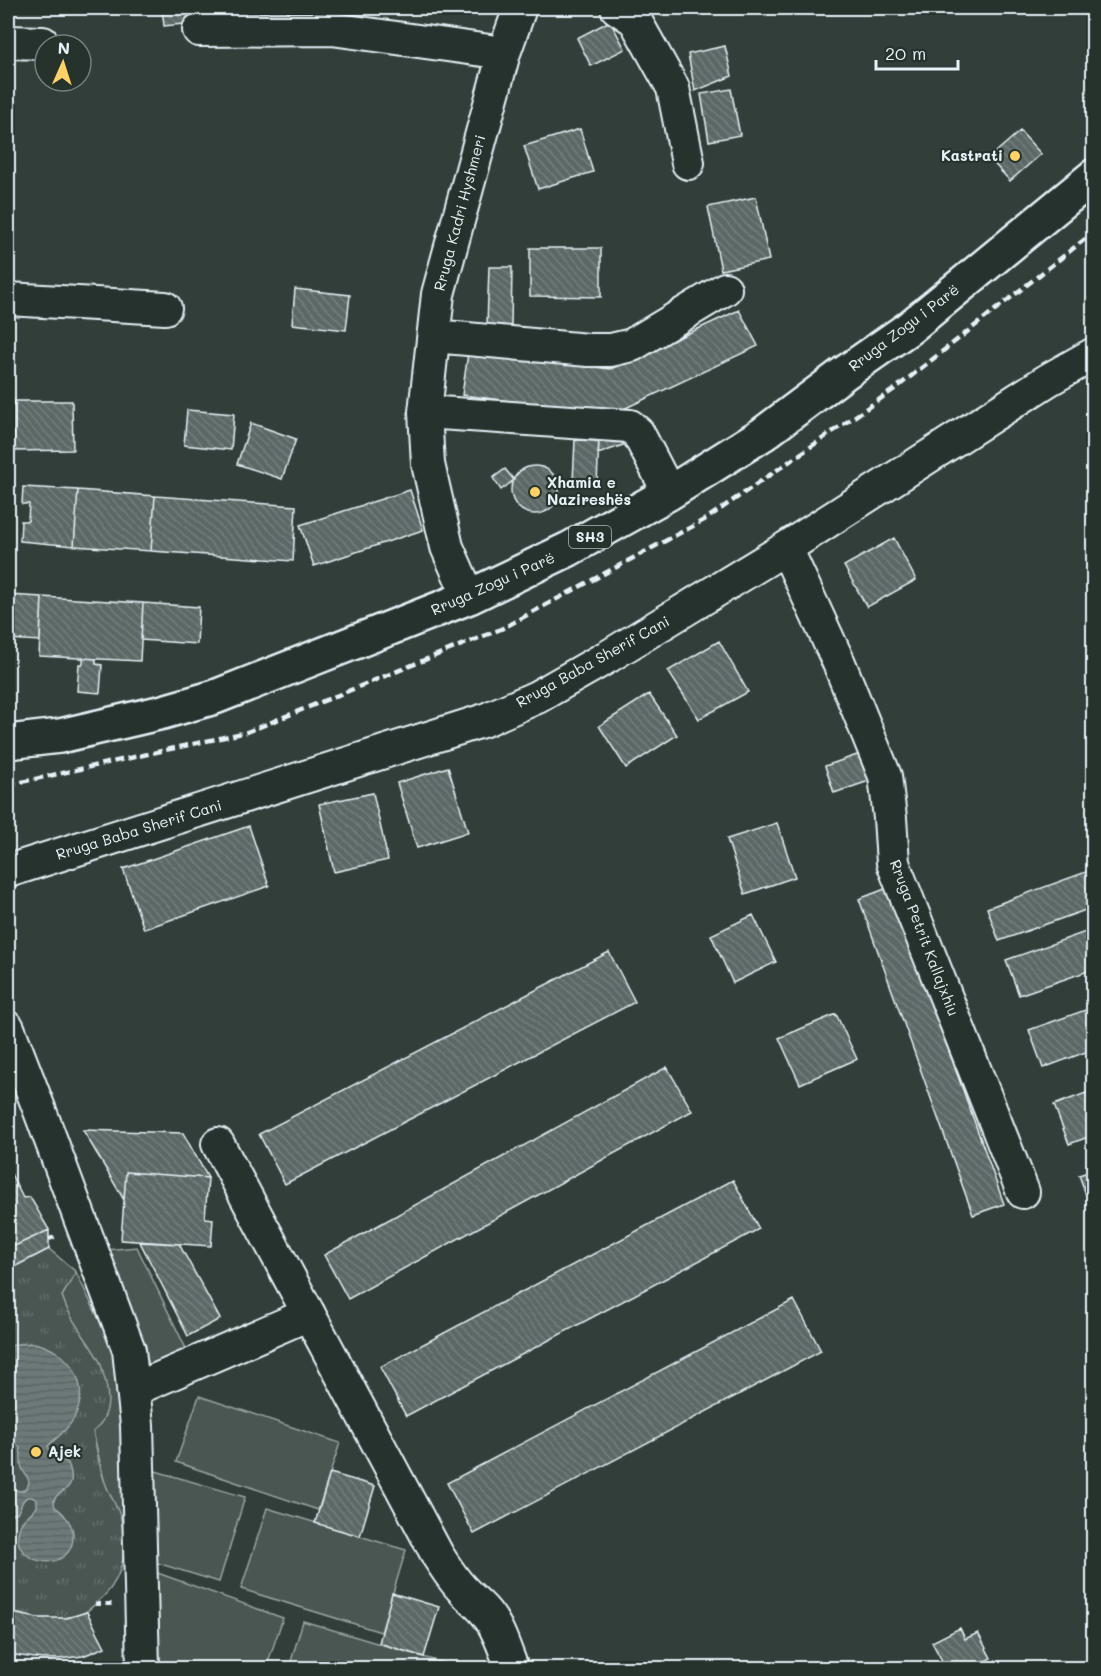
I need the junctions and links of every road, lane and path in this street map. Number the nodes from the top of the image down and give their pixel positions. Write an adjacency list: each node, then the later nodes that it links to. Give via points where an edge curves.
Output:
1 (520, 8): 7 (street, Rruga Kadri Hyshmeri)
2 (617, 8): 8 (street, via 635,20 673,88)
3 (335, 18): 4 (street); 7 (street)
4 (199, 30)
5 (8, 42): 6 (street)
6 (33, 43)
7 (504, 54): 13 (street, Rruga Kadri Hyshmeri, via 438,294)
8 (688, 163)
9 (1094, 176): 16 (main road, Rruga Zogu i Parë / SH3, via 909,328 763,434)
10 (725, 290): 13 (street, via 632,345 611,350)
11 (8, 299): 12 (street)
12 (165, 308)
13 (434, 336): 15 (street, Rruga Kadri Hyshmeri)
14 (1094, 354): 17 (street, Rruga Baba Sherif Cani)
15 (425, 412): 16 (street, via 630,426 638,433); 18 (street, Rruga Kadri Hyshmeri, via 429,464 447,547)
16 (669, 493): 18 (main road, Rruga Zogu i Parë / SH3, via 569,549)
17 (786, 548): 20 (street, Rruga Baba Sherif Cani, via 609,656 537,697 485,720); 23 (street, Rruga Petrit Kallajxhiu, via 885,776 893,863)
18 (469, 597): 19 (main road, Rruga Zogu i Parë / SH3, via 214,697 70,734)
19 (8, 742)
20 (8, 871)
21 (8, 1028): 25 (street, via 129,1350)
22 (218, 1144): 24 (street)
23 (1023, 1192)
24 (309, 1314): 25 (street); 27 (street, via 438,1556 451,1577 490,1618)
25 (134, 1390): 26 (street)
26 (143, 1668)
27 (512, 1668)

